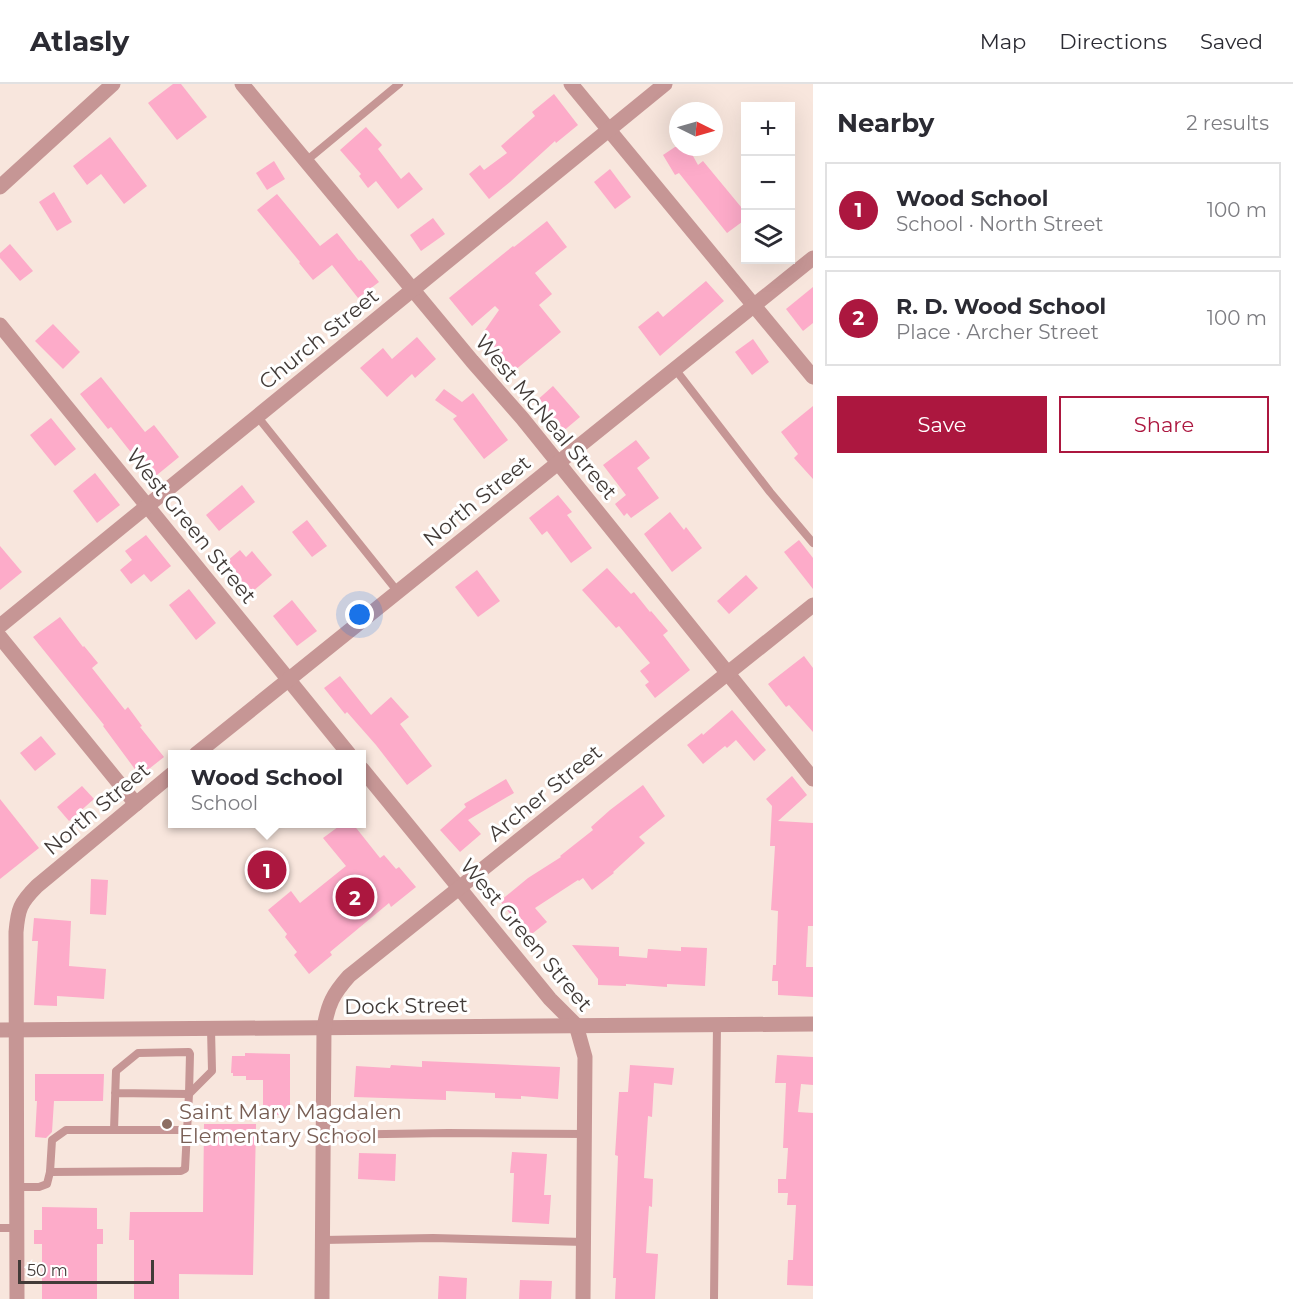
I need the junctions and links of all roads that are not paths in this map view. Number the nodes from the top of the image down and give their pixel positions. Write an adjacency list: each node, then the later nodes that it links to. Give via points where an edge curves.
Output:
1 (113, 84): 8 (street)
2 (242, 84): 7 (street, West McNeal Street)
3 (399, 84): 7 (lane)
4 (571, 84): 6 (street)
5 (665, 84): 6 (street, Church Street)
6 (609, 130): 10 (street, Church Street); 11 (street)
7 (306, 160): 10 (street, West McNeal Street)
8 (0, 187)
9 (813, 258): 11 (street, North Street)
10 (413, 289): 15 (street, Church Street); 16 (street, West McNeal Street)
11 (754, 305): 13 (street, North Street); 14 (street)
12 (0, 325): 17 (street, West Green Street)
13 (675, 369): 16 (street, North Street); 18 (lane)
14 (813, 377)
15 (257, 417): 17 (street, Church Street); 19 (lane)
16 (558, 463): 19 (street, North Street); 23 (street, West McNeal Street)
17 (148, 505): 21 (street, Church Street); 24 (street, West Green Street)
18 (813, 543)
19 (398, 592): 24 (street, North Street)
20 (813, 605): 23 (street, Archer Street)
21 (0, 627)
22 (0, 638): 30 (street)
23 (728, 673): 29 (street, West McNeal Street); 31 (street, Archer Street)
24 (288, 680): 25 (street, North Street); 26 (street, West Green Street)
25 (201, 750)
26 (347, 750)
27 (366, 774): 31 (street, West Green Street)
28 (168, 777): 30 (street, North Street)
29 (813, 778)
30 (136, 804): 38 (street, North Street, via 20,905)
31 (459, 889): 34 (street, West Green Street); 35 (street, Archer Street, via 349,976 332,997)
32 (717, 1024): 33 (street, Dock Street); 34 (street, Dock Street); 54 (lane)
33 (813, 1024)
34 (576, 1025): 35 (street, Dock Street); 43 (street, West Green Street, via 585,1057)
35 (324, 1028): 36 (street, Dock Street); 44 (street, Archer Street)
36 (211, 1029): 38 (street, Dock Street); 40 (lane, via 212,1071)
37 (0, 1030): 38 (street, Dock Street)
38 (17, 1030): 46 (street, North Street)
39 (115, 1093): 40 (lane); 40 (lane, via 116,1071 138,1053 189,1052); 41 (lane)
40 (189, 1094): 42 (lane)
41 (114, 1130): 42 (lane); 45 (lane, via 66,1130 52,1140)
42 (188, 1130): 45 (lane, via 185,1169 181,1171)
43 (585, 1134): 44 (lane); 50 (street, West Green Street)
44 (323, 1135): 49 (street, Archer Street)
45 (50, 1172): 46 (lane, via 48,1184)
46 (17, 1187): 48 (street, North Street)
47 (0, 1228): 48 (lane)
48 (17, 1228): 51 (street, North Street)
49 (323, 1240): 50 (lane); 52 (street, Archer Street)
50 (584, 1242): 53 (street, West Green Street)
51 (17, 1299)
52 (322, 1299)
53 (583, 1299)
54 (714, 1299)

